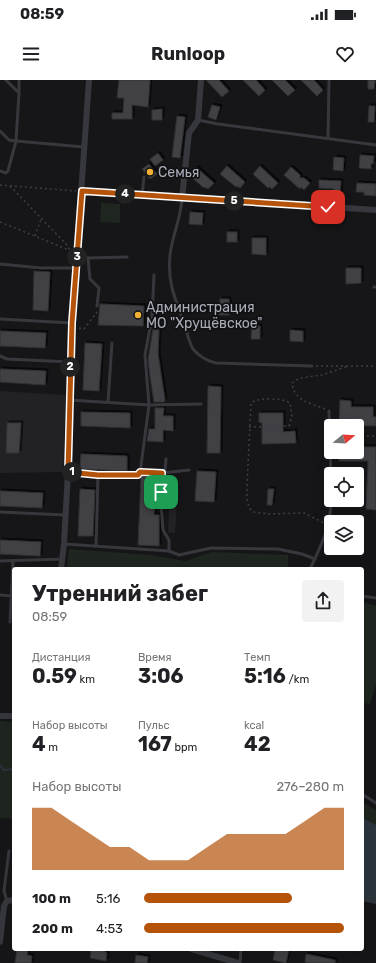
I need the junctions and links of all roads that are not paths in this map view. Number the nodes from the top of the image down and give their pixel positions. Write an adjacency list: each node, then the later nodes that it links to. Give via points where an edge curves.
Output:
1 (6, 80): 6 (lane)
2 (19, 80): 6 (lane)
3 (89, 80): 12 (street)
4 (201, 80): 7 (street)
5 (329, 80): 9 (lane)
6 (19, 93): 10 (lane)
7 (198, 120): 9 (lane); 17 (street, via 189,133)
8 (0, 131): 10 (lane, via 9,140)
9 (328, 138): 11 (lane)
10 (16, 141): 12 (lane); 13 (lane, via 8,171)
11 (376, 145)
12 (84, 147): 15 (street)
13 (0, 171)
14 (144, 177): 16 (lane)
15 (82, 191): 16 (street); 19 (street)
16 (142, 195): 17 (street)
17 (182, 198): 18 (street); 31 (lane, via 171,247 170,277 173,297 195,350 207,360 216,363)
18 (376, 210)
19 (75, 254): 21 (lane); 23 (street)
20 (127, 257): 21 (lane)
21 (88, 258): 25 (lane, via 90,279 99,288)
22 (0, 264): 23 (lane)
23 (76, 268): 27 (street)
24 (154, 275): 34 (lane, via 152,317 145,355)
25 (97, 306)
26 (0, 318): 27 (lane)
27 (72, 325): 30 (street)
28 (112, 344): 33 (lane)
29 (0, 356): 30 (lane, via 7,359)
30 (71, 362): 32 (street)
31 (312, 366)
32 (69, 400): 33 (lane); 40 (street)
33 (108, 402): 34 (lane)
34 (149, 404): 35 (lane); 41 (lane)
35 (201, 404)
36 (329, 410): 38 (lane)
37 (166, 459): 42 (lane, via 165,470)
38 (331, 467)
39 (189, 470): 42 (lane)
40 (68, 472): 43 (lane); 46 (street)
41 (140, 472): 42 (lane); 43 (lane, via 138,475)
42 (162, 473): 49 (lane, via 163,530 169,540)
43 (98, 475): 48 (lane)
44 (331, 507): 51 (lane, via 329,526)
45 (0, 512): 46 (lane)
46 (65, 515): 47 (street)
47 (64, 544): 48 (lane); 50 (street)
48 (96, 546): 49 (lane)
49 (169, 551): 51 (lane, via 179,555 211,548 278,549)
50 (63, 559): 53 (lane); 55 (street)
51 (315, 559): 56 (lane)
52 (0, 561): 53 (lane)
53 (13, 562): 54 (lane)
54 (13, 567)
55 (61, 567)
56 (311, 567)
57 (0, 595): 58 (lane)
58 (12, 596): 61 (lane)
59 (364, 596): 60 (lane)
60 (376, 598)
61 (10, 622)
62 (0, 716): 63 (street)
63 (12, 716)
64 (364, 795): 65 (lane)
65 (376, 804)
66 (9, 851): 68 (lane, via 4,891)
67 (12, 900): 68 (street)
68 (7, 901): 69 (street, via 4,906)
69 (0, 942)
70 (198, 951): 72 (street)
71 (241, 951): 72 (lane)
72 (239, 963)

